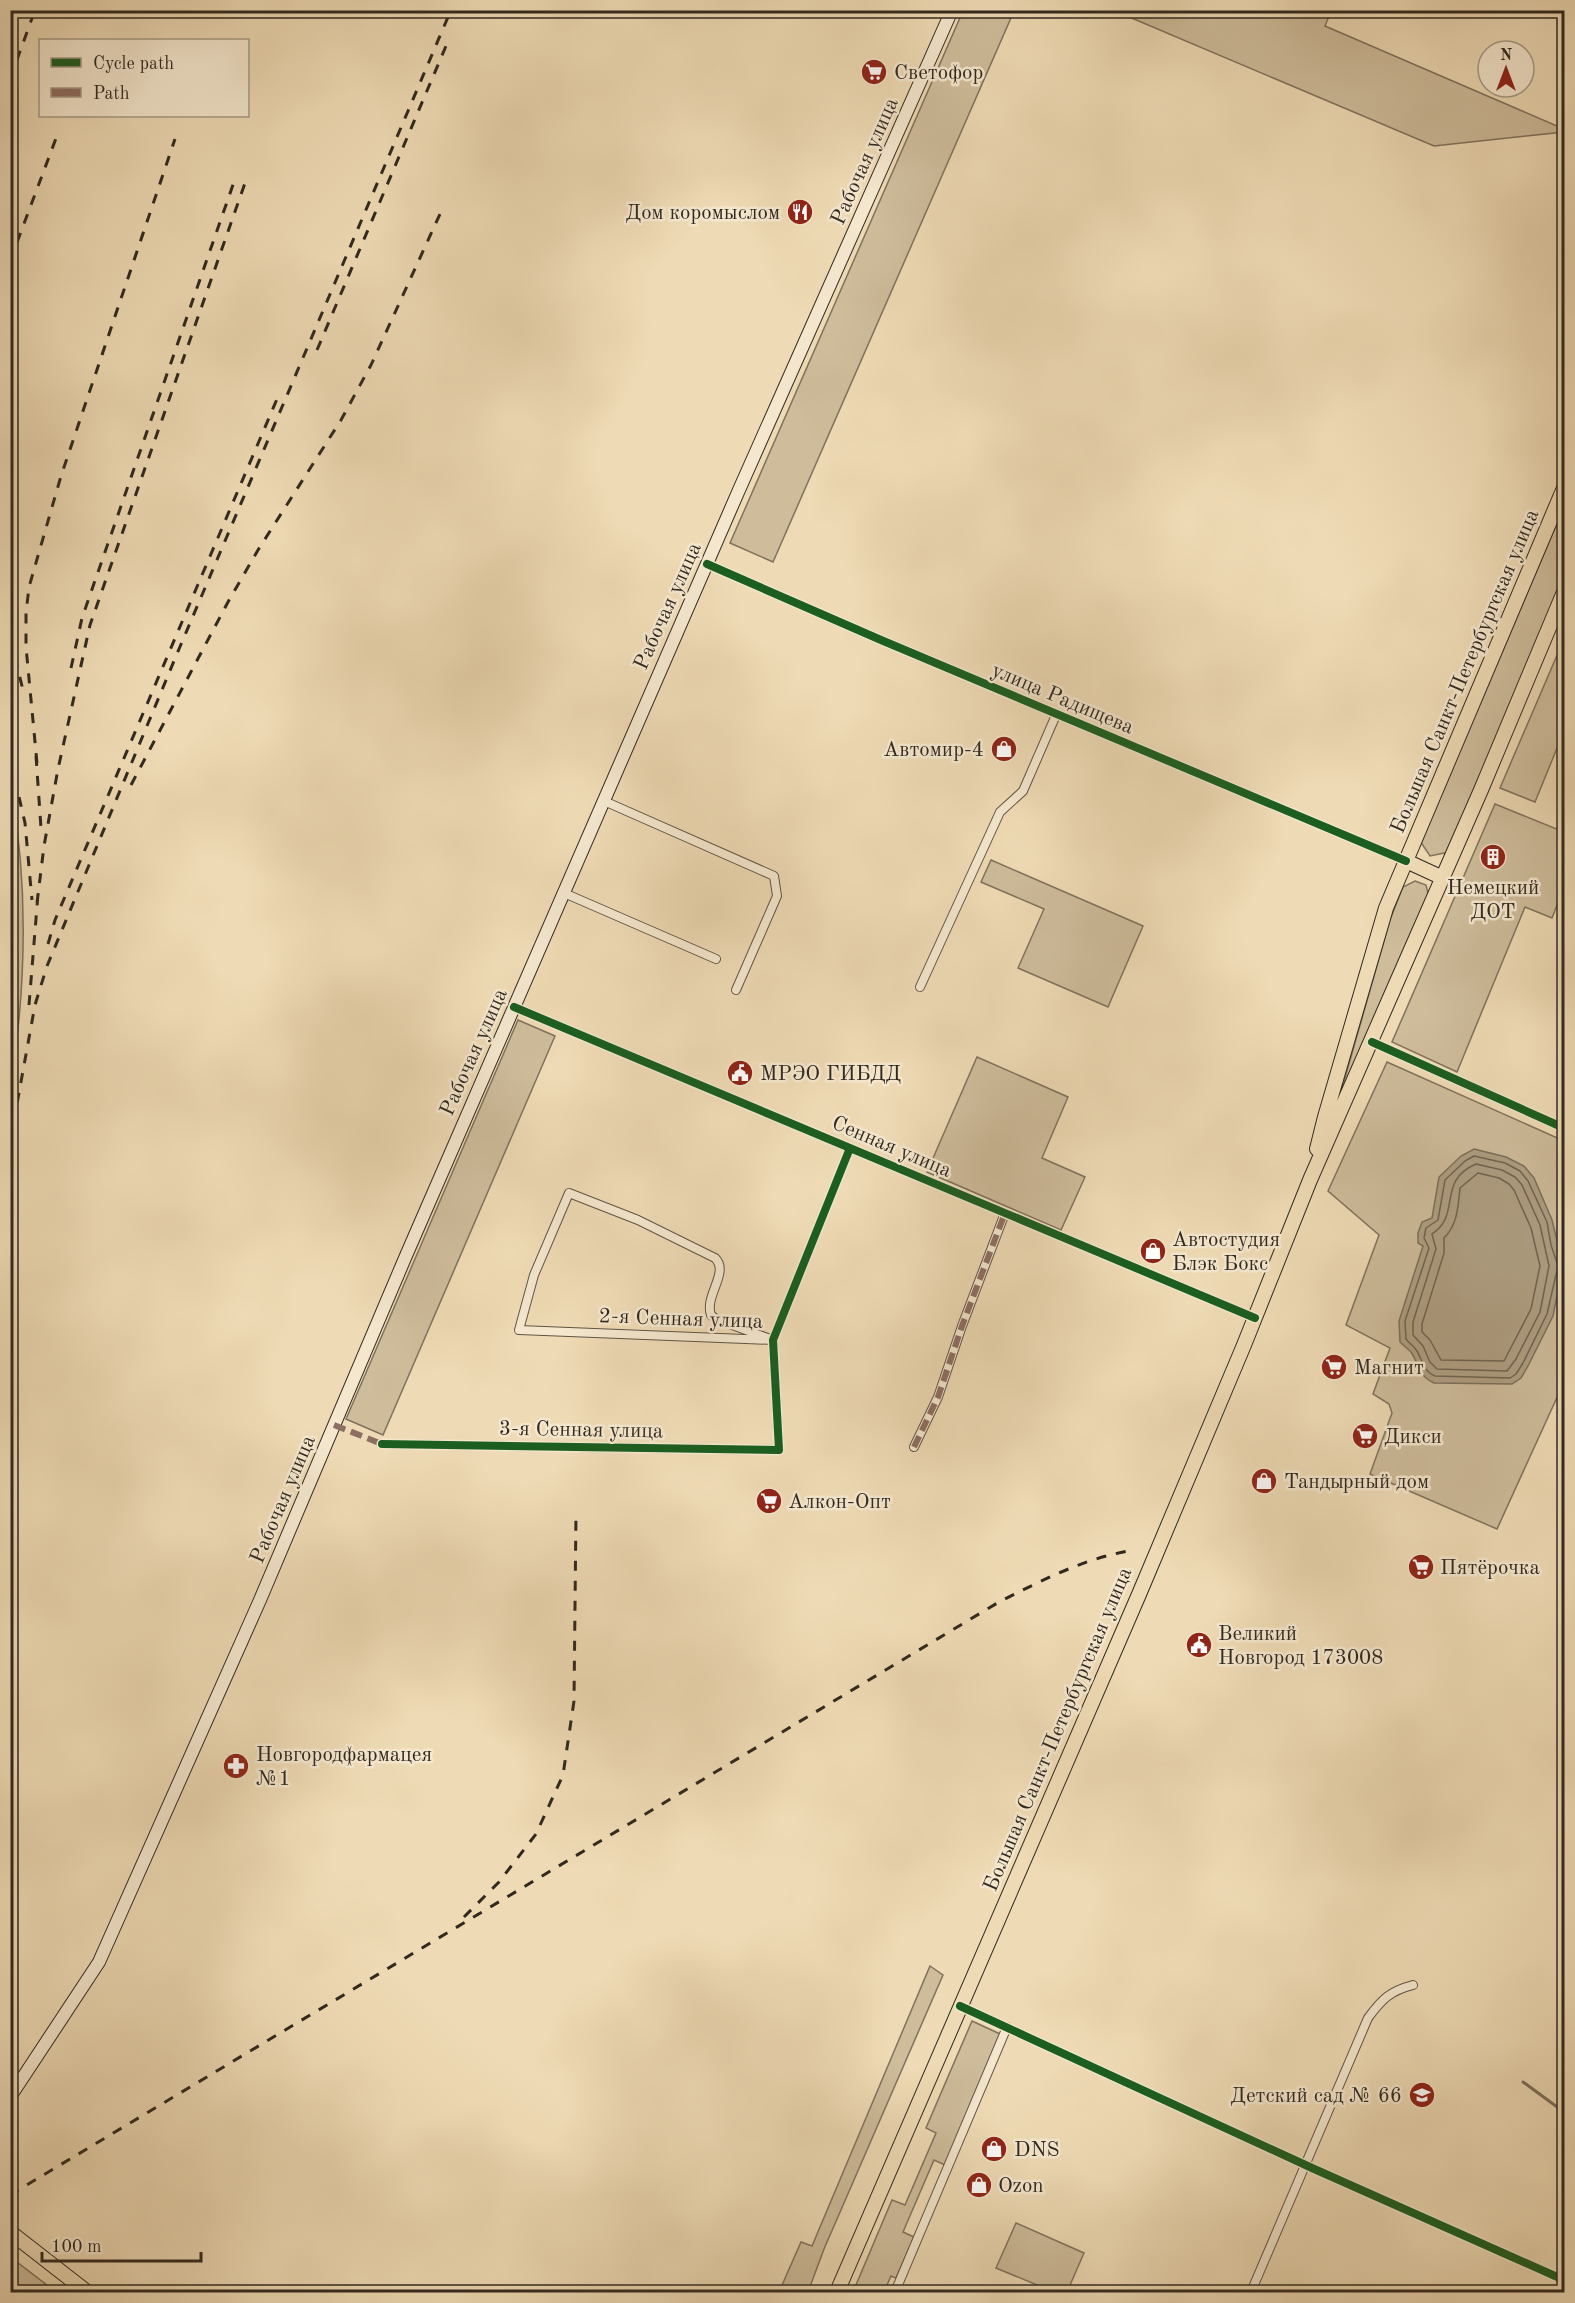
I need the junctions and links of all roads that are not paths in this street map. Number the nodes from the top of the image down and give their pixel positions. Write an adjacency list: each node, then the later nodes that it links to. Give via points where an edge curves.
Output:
1 (952, 10): 3 (main road, Рабочая улица)
2 (1564, 488): 7 (main road, Большая Санкт-Петербургская улица)
3 (707, 564): 5 (street, улица Радищева); 6 (main road, Рабочая улица)
4 (1564, 592): 8 (main road, Большая Санкт-Петербургская улица)
5 (1056, 715): 7 (street, улица Радищева); 11 (street, via 1023,791 1000,813)
6 (604, 801): 9 (main road, Рабочая улица); 12 (street, via 774,876 777,896)
7 (1406, 861): 8 (main road); 17 (main road, Большая Санкт-Петербургская улица, via 1386,908)
8 (1443, 878): 14 (main road, Большая Санкт-Петербургская улица)
9 (564, 893): 10 (street); 13 (main road, Рабочая улица)
10 (716, 959)
11 (920, 987)
12 (736, 990)
13 (514, 1007): 16 (street, Сенная улица); 26 (main road, Рабочая улица, via 256,1610 99,1962)
14 (1372, 1042): 15 (street); 17 (main road, Большая Санкт-Петербургская улица)
15 (1564, 1128)
16 (850, 1148): 18 (street, Сенная улица); 20 (street)
17 (1310, 1180): 19 (main road, Большая Санкт-Петербургская улица)
18 (1005, 1213): 19 (street, Сенная улица); 22 (street, via 938,1397)
19 (1255, 1318): 24 (main road, Большая Санкт-Петербургская улица)
20 (773, 1340): 20 (street, 2-я Сенная улица, via 711,1315 709,1301 721,1269 715,1258 638,1220 570,1193 534,1275 519,1330); 21 (street, 3-я Сенная улица, via 779,1450)
21 (382, 1444)
22 (914, 1447)
23 (1413, 1985): 27 (street, via 1395,1989 1368,2018)
24 (960, 2006): 25 (street); 31 (main road, Большая Санкт-Петербургская улица)
25 (1006, 2027): 27 (street); 32 (street)
26 (10, 2097)
27 (1305, 2164): 29 (street); 33 (street)
28 (10, 2232): 30 (main road)
29 (1564, 2280)
30 (87, 2292)
31 (837, 2292)
32 (895, 2292)
33 (1251, 2292)

